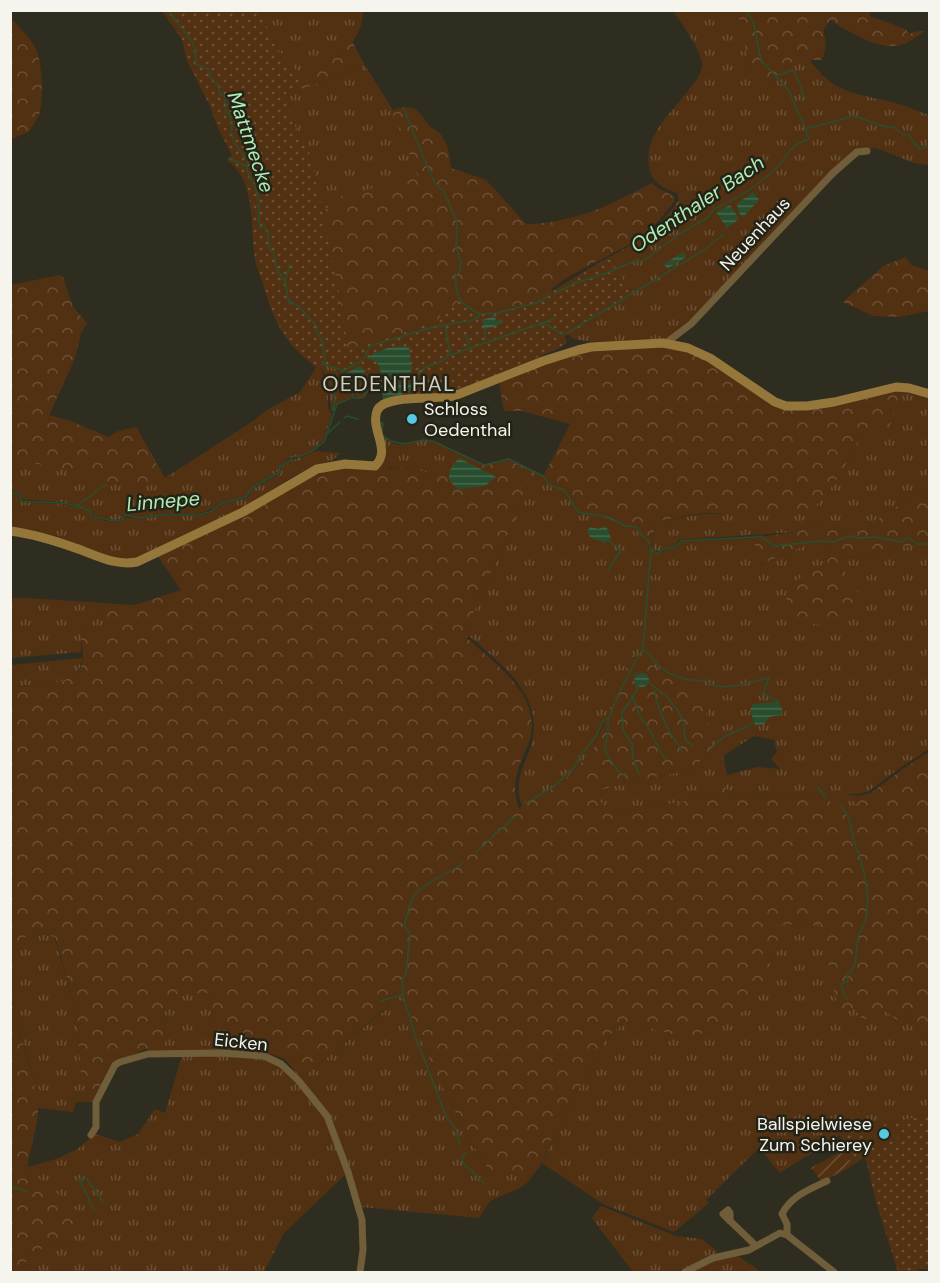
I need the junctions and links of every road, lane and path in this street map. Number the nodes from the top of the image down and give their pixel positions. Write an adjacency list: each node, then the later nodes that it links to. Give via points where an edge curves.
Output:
1 (867, 151): 2 (street, Neuenhaus, via 857,152 838,168 691,324)
2 (666, 343): 3 (main road, via 715,361 786,406 834,402 896,387); 4 (main road, via 583,349 454,396 385,404 377,410 382,452 375,466 345,464 317,469 243,512 137,562 109,561 28,533)
3 (930, 394)
4 (10, 531)
5 (91, 1134): 10 (street, Eicken, via 96,1126 96,1102 120,1062 148,1054 220,1053 264,1056 281,1064 327,1116 363,1220)
6 (827, 1181): 8 (street, via 800,1194 786,1208 782,1214)
7 (730, 1221): 9 (street)
8 (788, 1235): 9 (street, via 780,1233); 12 (street)
9 (756, 1246): 11 (street, via 713,1258)
10 (360, 1272)
11 (685, 1272)
12 (834, 1272)

